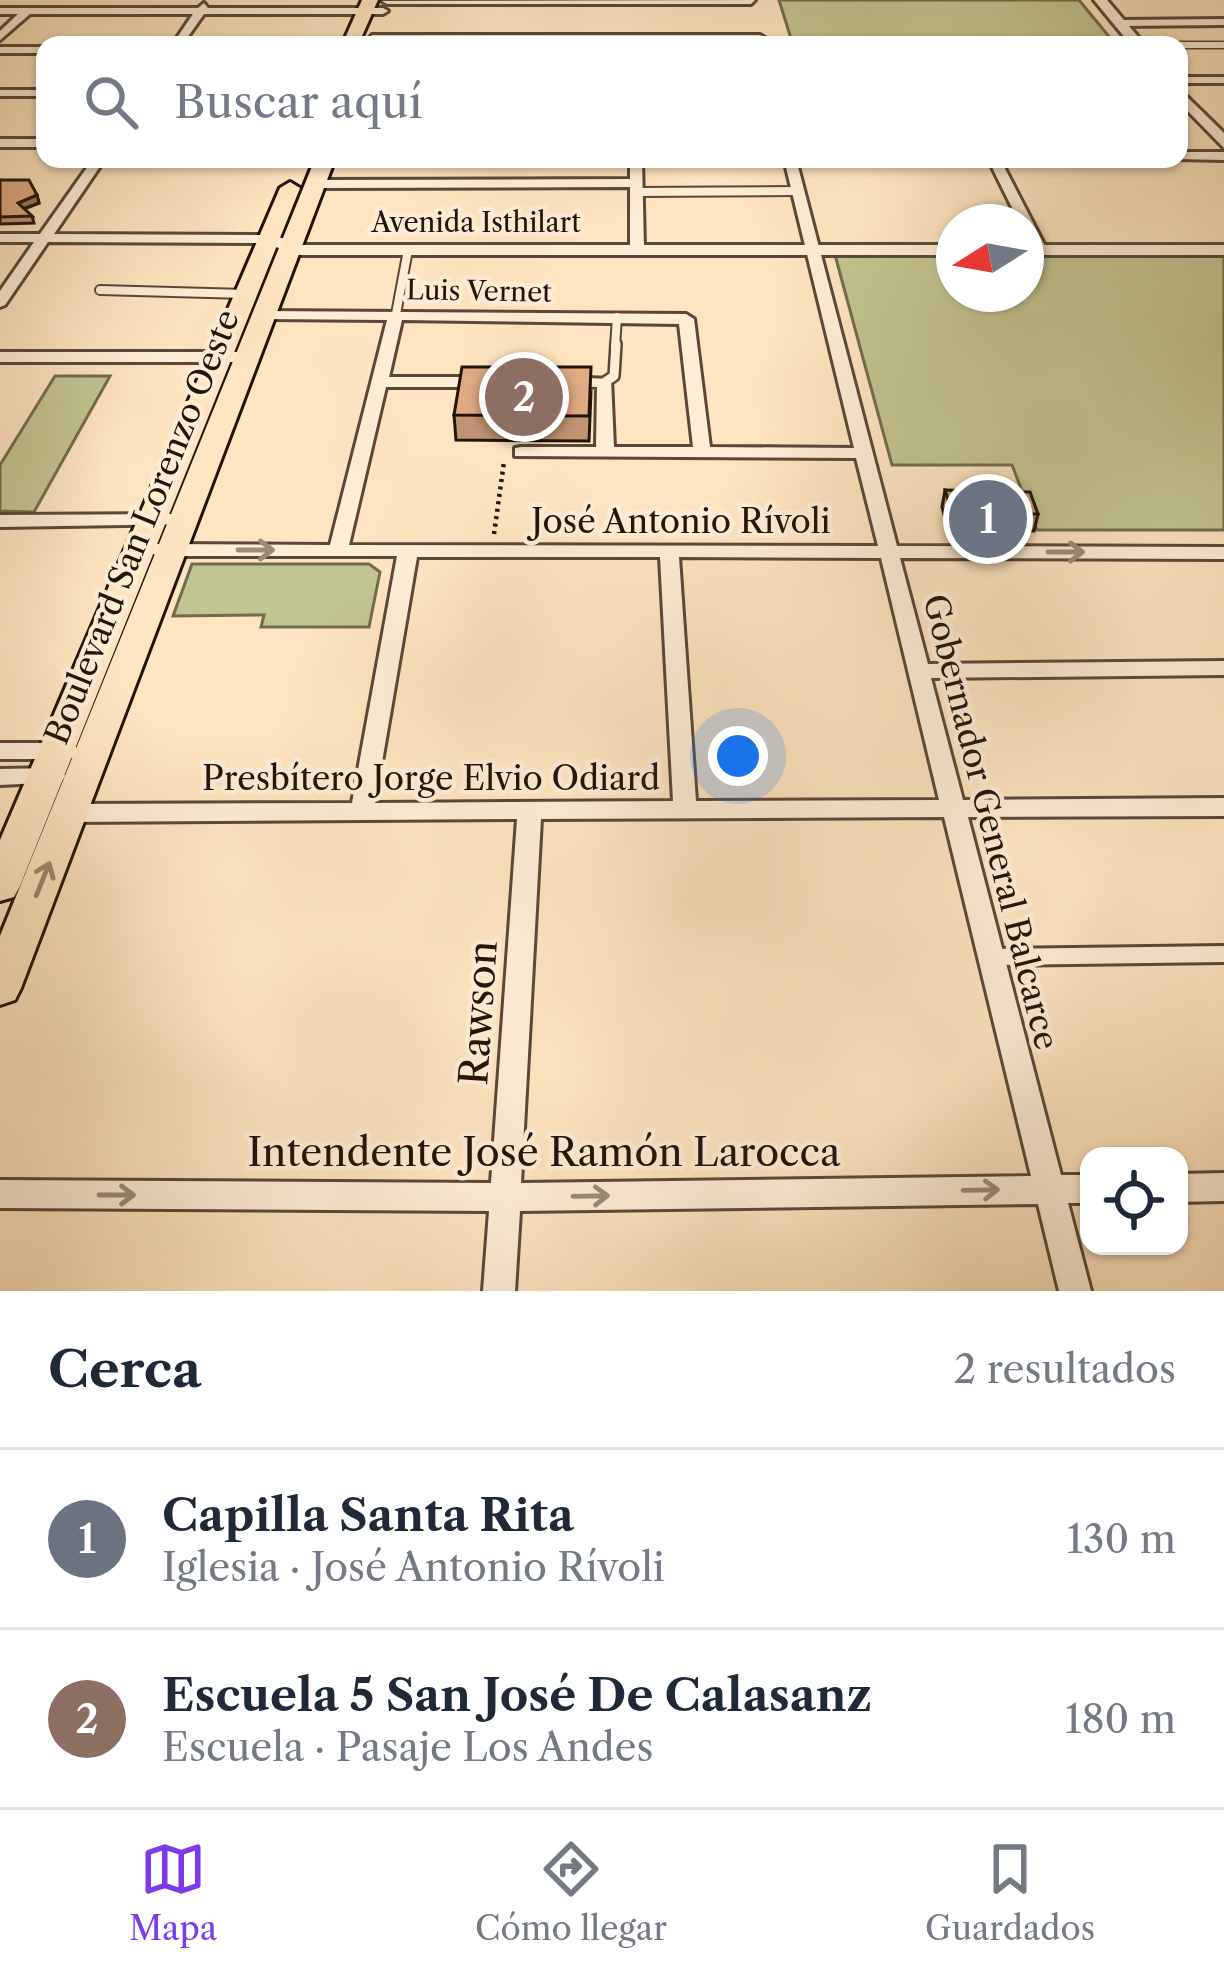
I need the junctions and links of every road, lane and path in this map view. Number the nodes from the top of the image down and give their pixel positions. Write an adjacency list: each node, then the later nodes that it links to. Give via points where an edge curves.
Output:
1 (38, 0): 8 (street)
2 (751, 0): 4 (street); 14 (street)
3 (1100, 0): 9 (street)
4 (538, 1): 5 (street)
5 (379, 4): 6 (street); 12 (main road); 13 (main road)
6 (205, 5): 8 (street); 11 (street)
7 (0, 11): 8 (street)
8 (26, 11): 16 (street)
9 (1120, 22): 10 (street); 15 (street)
10 (1224, 22)
11 (183, 36)
12 (356, 36)
13 (372, 36)
14 (760, 36)
15 (1131, 36)
16 (0, 38)
17 (1188, 45): 18 (lane)
18 (1224, 45)
19 (0, 50): 20 (street)
20 (36, 50)
21 (1188, 80): 22 (street)
22 (1224, 80)
23 (0, 93): 24 (street)
24 (36, 93)
25 (1188, 103): 28 (street)
26 (0, 143): 27 (street)
27 (36, 143)
28 (1224, 143)
29 (1188, 156): 30 (street)
30 (1224, 156)
31 (93, 168): 41 (street)
32 (314, 168): 42 (main road, Boulevard San Lorenzo Oeste)
33 (330, 168): 37 (street)
34 (636, 168): 37 (street)
35 (792, 168): 38 (street, Gobernador General Balcarce)
36 (998, 168): 39 (street)
37 (636, 187): 38 (lane); 43 (street)
38 (798, 191): 44 (street, Gobernador General Balcarce)
39 (1013, 204)
40 (0, 238): 41 (street, Avenida Isthilart)
41 (44, 238): 42 (street, Avenida Isthilart); 50 (street)
42 (280, 243): 45 (street, Avenida Isthilart); 51 (main road, Boulevard San Lorenzo Oeste)
43 (637, 249): 44 (street, Avenida Isthilart); 45 (street, Avenida Isthilart)
44 (813, 249): 46 (street, Avenida Isthilart); 63 (street, Gobernador General Balcarce)
45 (408, 250): 52 (lane)
46 (936, 250)
47 (1044, 250): 48 (street)
48 (1224, 250)
49 (100, 290): 51 (lane)
50 (0, 302)
51 (256, 304): 52 (street, Luis Vernet); 55 (main road, Boulevard San Lorenzo Oeste)
52 (396, 314): 53 (street, Luis Vernet); 56 (street)
53 (617, 317): 59 (lane, via 614,376); 62 (street, Luis Vernet, via 690,324)
54 (0, 357): 55 (street)
55 (234, 357): 65 (main road, Boulevard San Lorenzo Oeste)
56 (381, 382): 57 (street); 66 (street)
57 (515, 382)
58 (538, 382): 59 (street)
59 (605, 382): 61 (street)
60 (521, 452): 61 (street); 68 (path, via 505,452)
61 (605, 453): 62 (street)
62 (702, 453): 63 (street)
63 (865, 453): 70 (street, Gobernador General Balcarce)
64 (0, 521): 65 (street, José Antonio Rívoli)
65 (169, 530): 66 (street, José Antonio Rívoli, one-way to 66); 75 (main road, Boulevard San Lorenzo Oeste, via 139,551); 76 (main road, Boulevard San Lorenzo Oeste)
66 (338, 550): 67 (street, José Antonio Rívoli)
67 (408, 551): 68 (street, José Antonio Rívoli); 82 (street)
68 (491, 551): 69 (street, José Antonio Rívoli)
69 (669, 551): 70 (street, José Antonio Rívoli); 79 (street)
70 (890, 551): 71 (street, José Antonio Rívoli, one-way to 71); 73 (street, Gobernador General Balcarce)
71 (1224, 553)
72 (1224, 668): 73 (street)
73 (920, 671): 80 (street, Gobernador General Balcarce)
74 (0, 751): 75 (street)
75 (50, 764): 76 (street); 77 (street); 84 (main road, Boulevard San Lorenzo Oeste)
76 (87, 764): 83 (main road, Boulevard San Lorenzo Oeste)
77 (0, 777)
78 (1224, 807): 80 (street, Presbítero Jorge Elvio Odiard)
79 (685, 810): 80 (street, Presbítero Jorge Elvio Odiard); 81 (street, Presbítero Jorge Elvio Odiard)
80 (955, 810): 86 (street, Gobernador General Balcarce)
81 (530, 811): 82 (street, Presbítero Jorge Elvio Odiard); 93 (street, Rawson)
82 (362, 812): 83 (street, Presbítero Jorge Elvio Odiard)
83 (70, 813): 87 (main road, Boulevard San Lorenzo Oeste, one-way to 83)
84 (0, 886)
85 (1224, 954): 86 (street)
86 (991, 957): 91 (street, Gobernador General Balcarce)
87 (0, 988)
88 (1188, 1187): 89 (street)
89 (1224, 1187)
90 (1080, 1189): 91 (street, Intendente José Ramón Larocca)
91 (1050, 1190): 93 (street, Intendente José Ramón Larocca, one-way to 91); 95 (street, Gobernador General Balcarce)
92 (0, 1194): 93 (street, Intendente José Ramón Larocca, one-way to 93)
93 (506, 1197): 94 (street, Rawson)
94 (500, 1291)
95 (1075, 1291)

